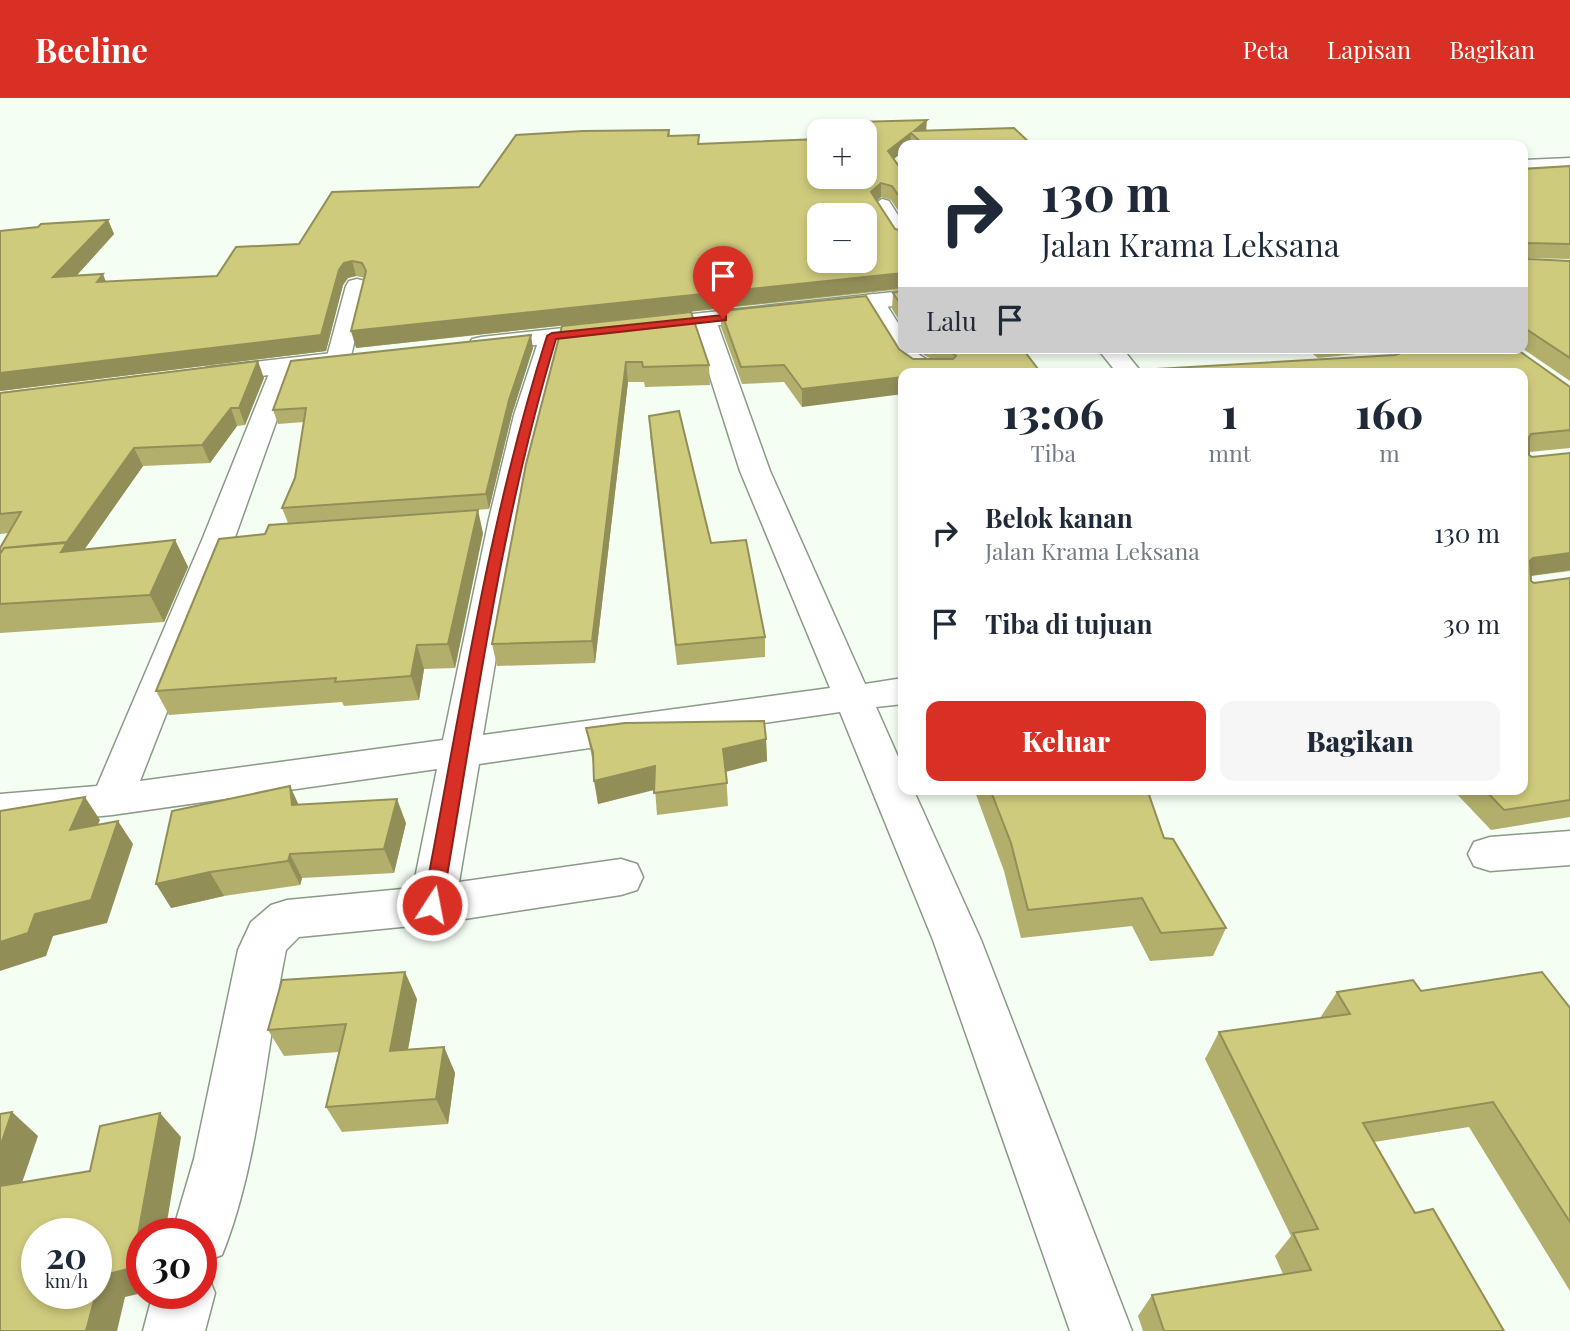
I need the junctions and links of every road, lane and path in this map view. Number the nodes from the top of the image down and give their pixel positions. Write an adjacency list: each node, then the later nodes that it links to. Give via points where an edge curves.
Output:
1 (1570, 163): 2 (street)
2 (1528, 165)
3 (882, 205): 4 (street)
4 (898, 230)
5 (357, 286): 15 (street)
6 (898, 298): 7 (street)
7 (873, 301): 8 (street); 10 (street)
8 (704, 320): 9 (street); 21 (street, via 755,471)
9 (552, 336): 11 (street); 22 (street, via 490,520)
10 (898, 342)
11 (459, 346)
12 (905, 354): 17 (street)
13 (1114, 354): 18 (street)
14 (365, 357): 15 (street)
15 (338, 360): 16 (street)
16 (284, 366): 19 (street); 23 (street, via 231,539)
17 (922, 368)
18 (1126, 368)
19 (188, 378)
20 (898, 692): 21 (street)
21 (854, 698): 22 (street); 32 (street, via 957,940)
22 (463, 751): 23 (street); 28 (street)
23 (112, 800): 24 (street)
24 (0, 810)
25 (1570, 848): 26 (street)
26 (1490, 854)
27 (621, 877): 28 (street)
28 (432, 905): 29 (street, via 287,919 268,936)
29 (205, 1218)
30 (180, 1309): 31 (street)
31 (174, 1331)
32 (1101, 1331)

